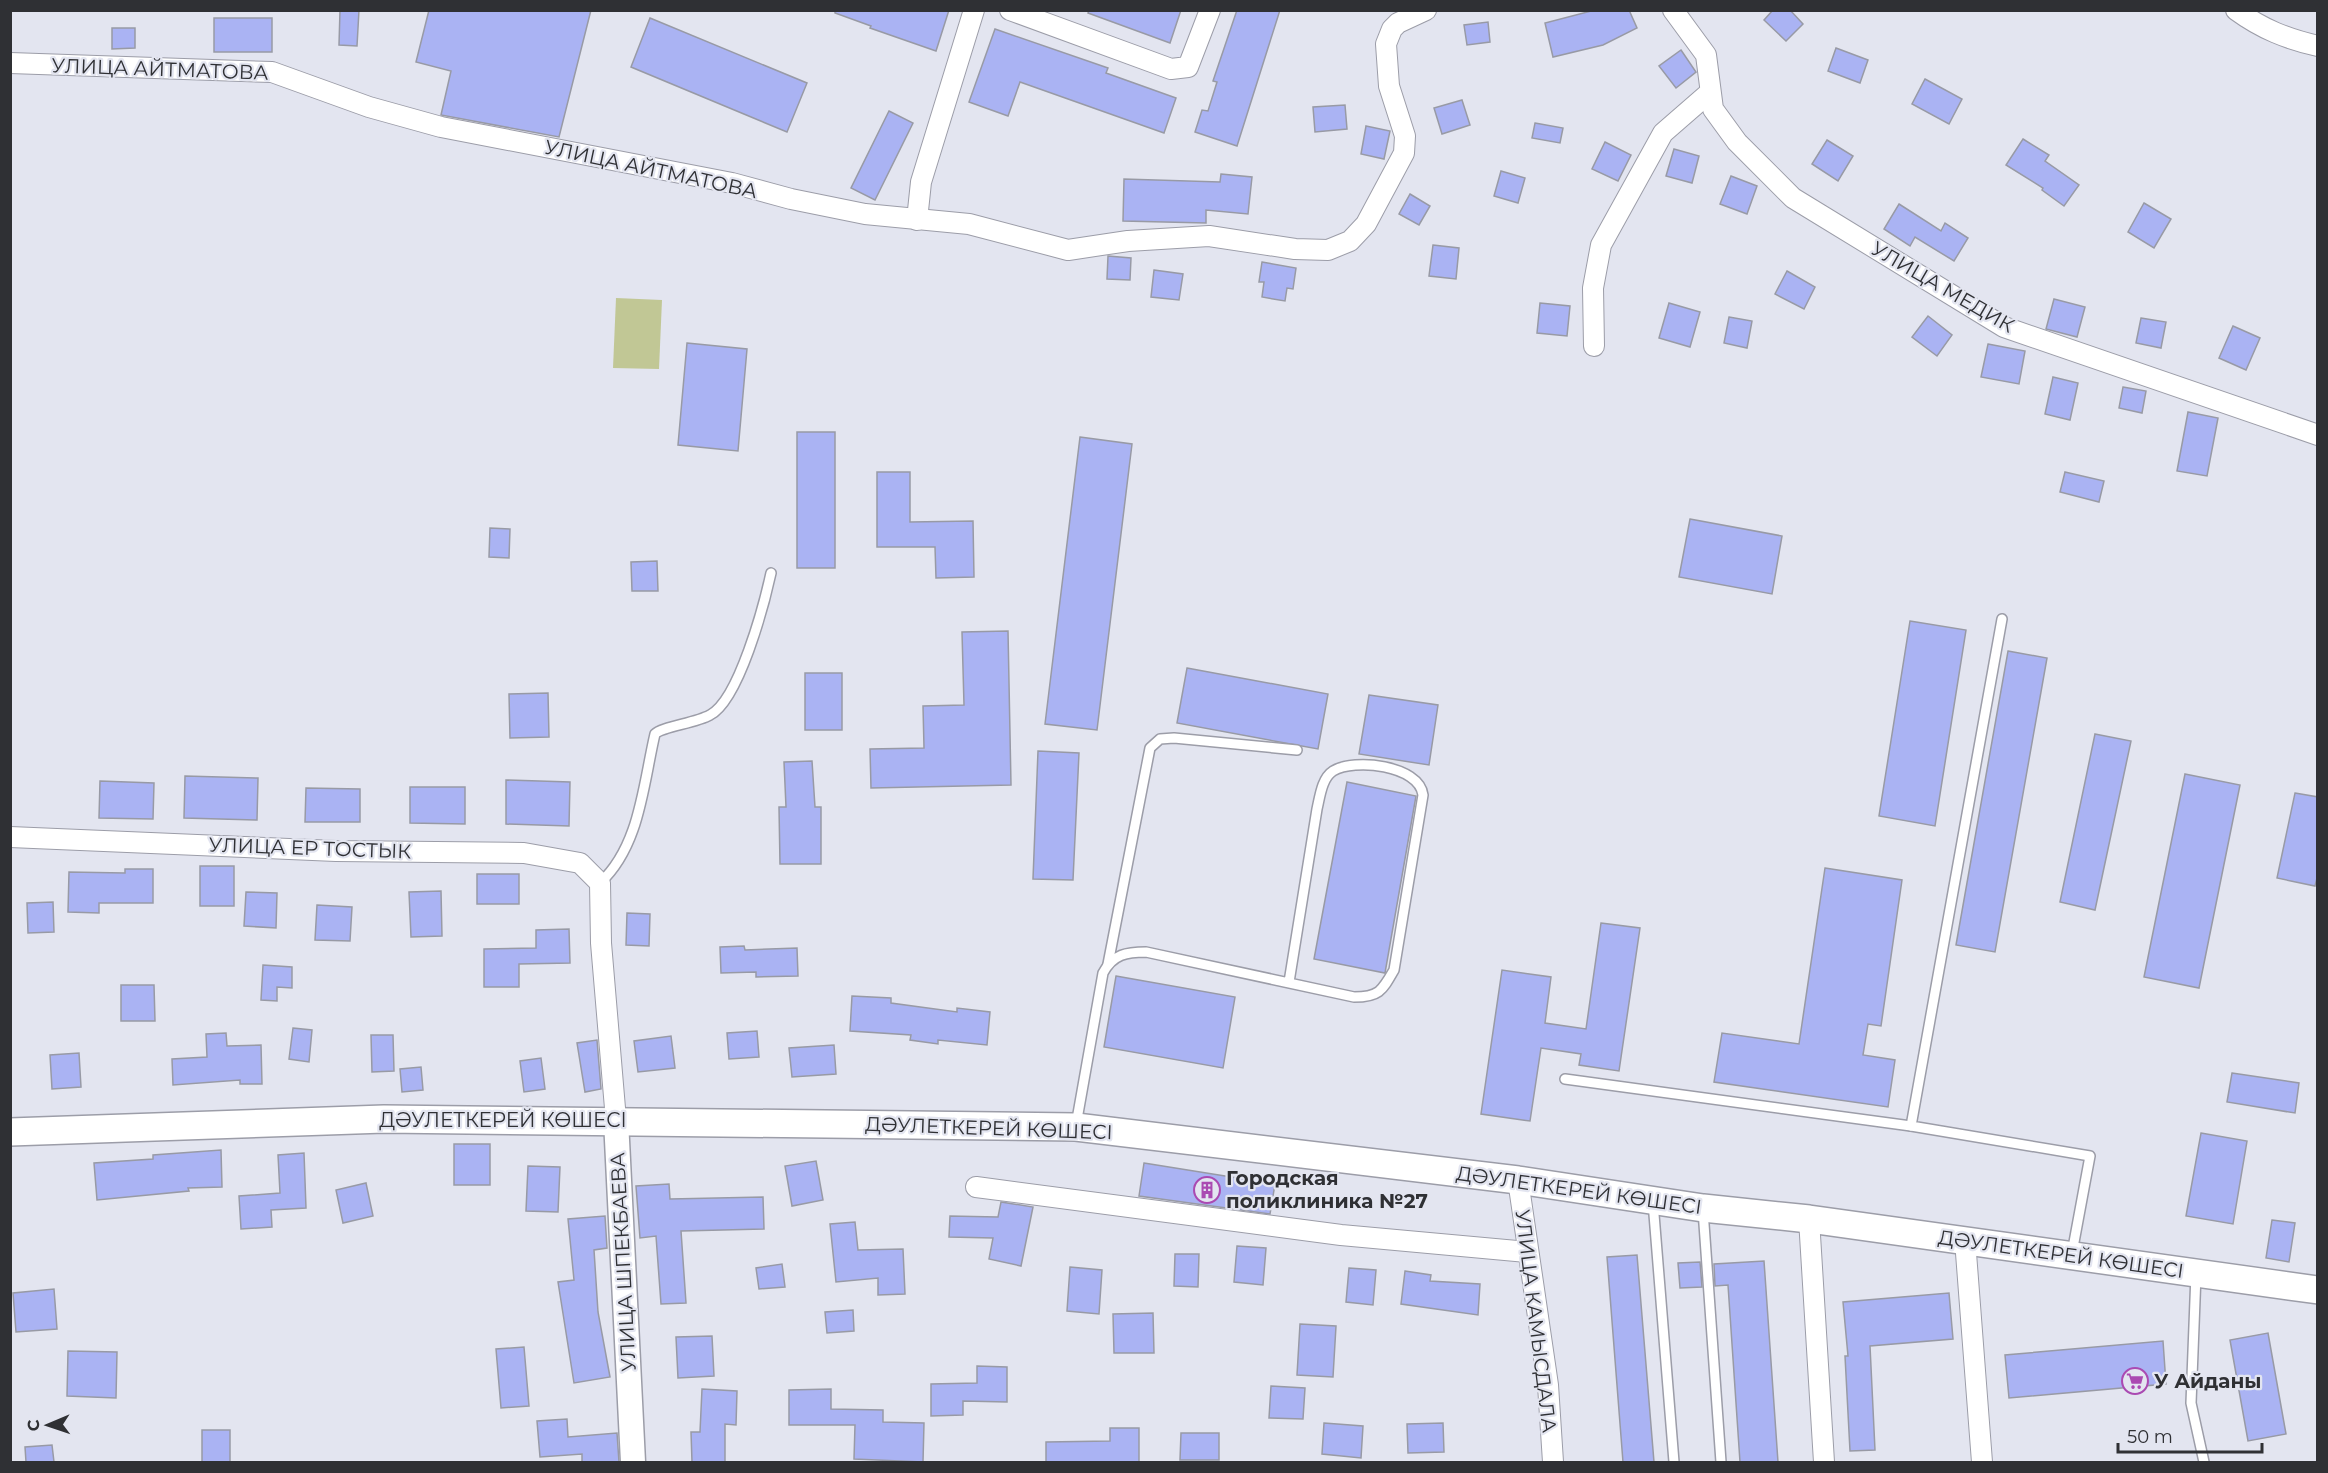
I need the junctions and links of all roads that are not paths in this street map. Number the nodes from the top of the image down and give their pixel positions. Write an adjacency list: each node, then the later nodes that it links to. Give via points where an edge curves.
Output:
1 (974, 10): 10 (street, via 921,183)
2 (1010, 10): 3 (street, via 1171,69 1188,67)
3 (1210, 10)
4 (1426, 10): 10 (street, УЛИЦА АЙТМАТОВА, via 1398,23 1386,44 1389,86 1405,136 1404,153 1366,224 1350,242 1328,249 1295,249 1209,236 1068,250 969,224)
5 (1673, 10): 9 (street, УЛИЦА МЕДИК, via 1706,55)
6 (2236, 10): 7 (street, via 2259,27)
7 (2318, 46)
8 (10, 63): 10 (street, УЛИЦА АЙТМАТОВА, via 272,72 369,107 441,127 732,183 844,210)
9 (1709, 93): 11 (street, via 1663,133 1601,245 1593,288); 12 (street, УЛИЦА МЕДИК, via 1713,109 1737,142 1793,198 2004,327)
10 (917, 220)
11 (1594, 346)
12 (2318, 435)
13 (771, 573): 17 (lane, via 754,642 722,705 714,714 692,724 660,729 655,734 631,837 622,857)
14 (2002, 619): 22 (lane)
15 (1297, 750): 18 (lane, via 1174,738 1160,740 1150,748)
16 (10, 837): 17 (street, УЛИЦА ЕР ТОСТЫК, via 336,851 524,853 580,863)
17 (600, 883): 21 (street, УЛИЦА ШПЕКБАЕВА, via 601,943)
18 (1108, 964): 19 (lane, via 1128,952 1146,952); 23 (lane)
19 (1289, 982): 19 (lane, via 1370,997 1384,986 1394,970 1423,795 1414,779 1400,770 1347,766 1333,771 1324,782)
20 (1565, 1079): 22 (lane)
21 (616, 1120): 23 (main road, ДӘУЛЕТКЕРЕЙ КӨШЕСІ); 24 (main road, ДӘУЛЕТКЕРЕЙ КӨШЕСІ, via 384,1119); 35 (street, УЛИЦА ШПЕКБАЕВА)
22 (1911, 1126): 32 (lane, via 2091,1156)
23 (1076, 1127): 25 (main road, ДӘУЛЕТКЕРЕЙ КӨШЕСІ)
24 (10, 1132)
25 (1518, 1180): 27 (main road, ДӘУЛЕТКЕРЕЙ КӨШЕСІ); 31 (street, УЛИЦА КАМЫСДАЛА)
26 (976, 1187): 31 (street, via 1341,1236)
27 (1653, 1200): 28 (main road, ДӘУЛЕТКЕРЕЙ КӨШЕСІ); 37 (lane)
28 (1703, 1208): 29 (main road, ДӘУЛЕТКЕРЕЙ КӨШЕСІ); 38 (lane)
29 (1809, 1219): 30 (main road, ДӘУЛЕТКЕРЕЙ КӨШЕСІ); 39 (street)
30 (1965, 1240): 32 (main road, ДӘУЛЕТКЕРЕЙ КӨШЕСІ); 40 (street)
31 (1527, 1252): 36 (street, УЛИЦА КАМЫСДАЛА, via 1548,1385)
32 (2072, 1255): 33 (main road, ДӘУЛЕТКЕРЕЙ КӨШЕСІ)
33 (2196, 1273): 34 (main road, ДӘУЛЕТКЕРЕЙ КӨШЕСІ); 41 (lane, via 2192,1402)
34 (2318, 1290)
35 (633, 1462)
36 (1554, 1462)
37 (1674, 1462)
38 (1721, 1462)
39 (1824, 1462)
40 (1982, 1462)
41 (2204, 1462)

